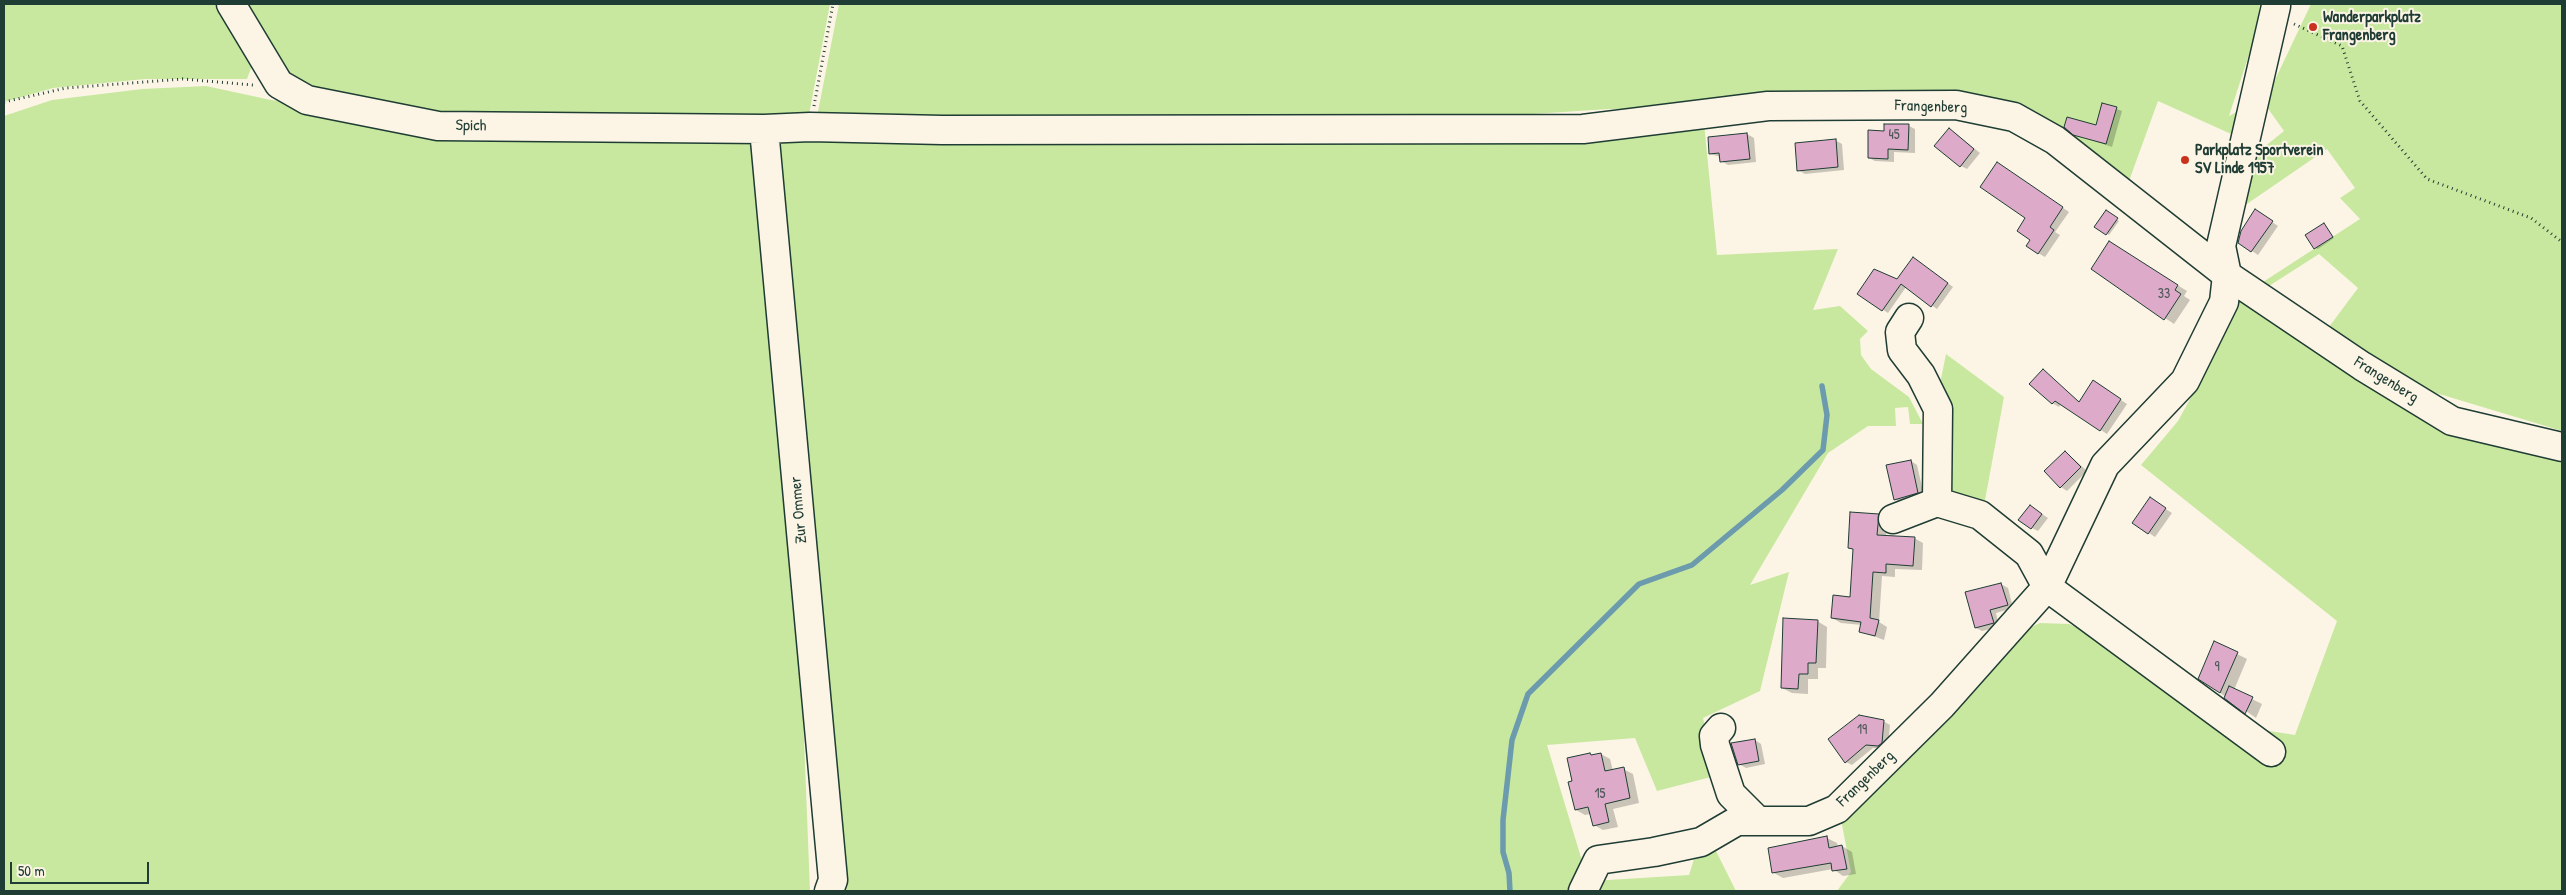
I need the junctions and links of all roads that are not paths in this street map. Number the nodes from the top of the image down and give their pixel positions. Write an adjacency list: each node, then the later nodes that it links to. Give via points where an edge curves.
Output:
1 (231, 4): 4 (street, Spich, via 279,84 307,100 438,126)
2 (2275, 11): 5 (street, via 2221,246)
3 (810, 127): 4 (street, Spich); 5 (street, Frangenberg, via 942,130 1583,129 1768,106 1956,105 2014,117 2055,140)
4 (764, 129): 14 (street, Zur Ommer, via 833,880)
5 (2227, 275): 7 (street, Frangenberg, via 2362,366 2452,421); 10 (street, Frangenberg, via 2224,302 2185,381 2105,466)
6 (1909, 318): 8 (street, via 1900,332 1902,350 1921,375 1938,409)
7 (2562, 447)
8 (1937, 502): 9 (street); 10 (street, via 1980,515 2029,554)
9 (1892, 519)
10 (2047, 587): 12 (street); 13 (street, Frangenberg, via 1942,706 1837,809 1809,821)
11 (1721, 728): 13 (street, via 1714,736 1715,745 1731,794)
12 (2271, 752)
13 (1758, 821): 15 (street, Frangenberg, via 1736,821 1701,842 1598,860)
14 (829, 891)
15 (1584, 891)

